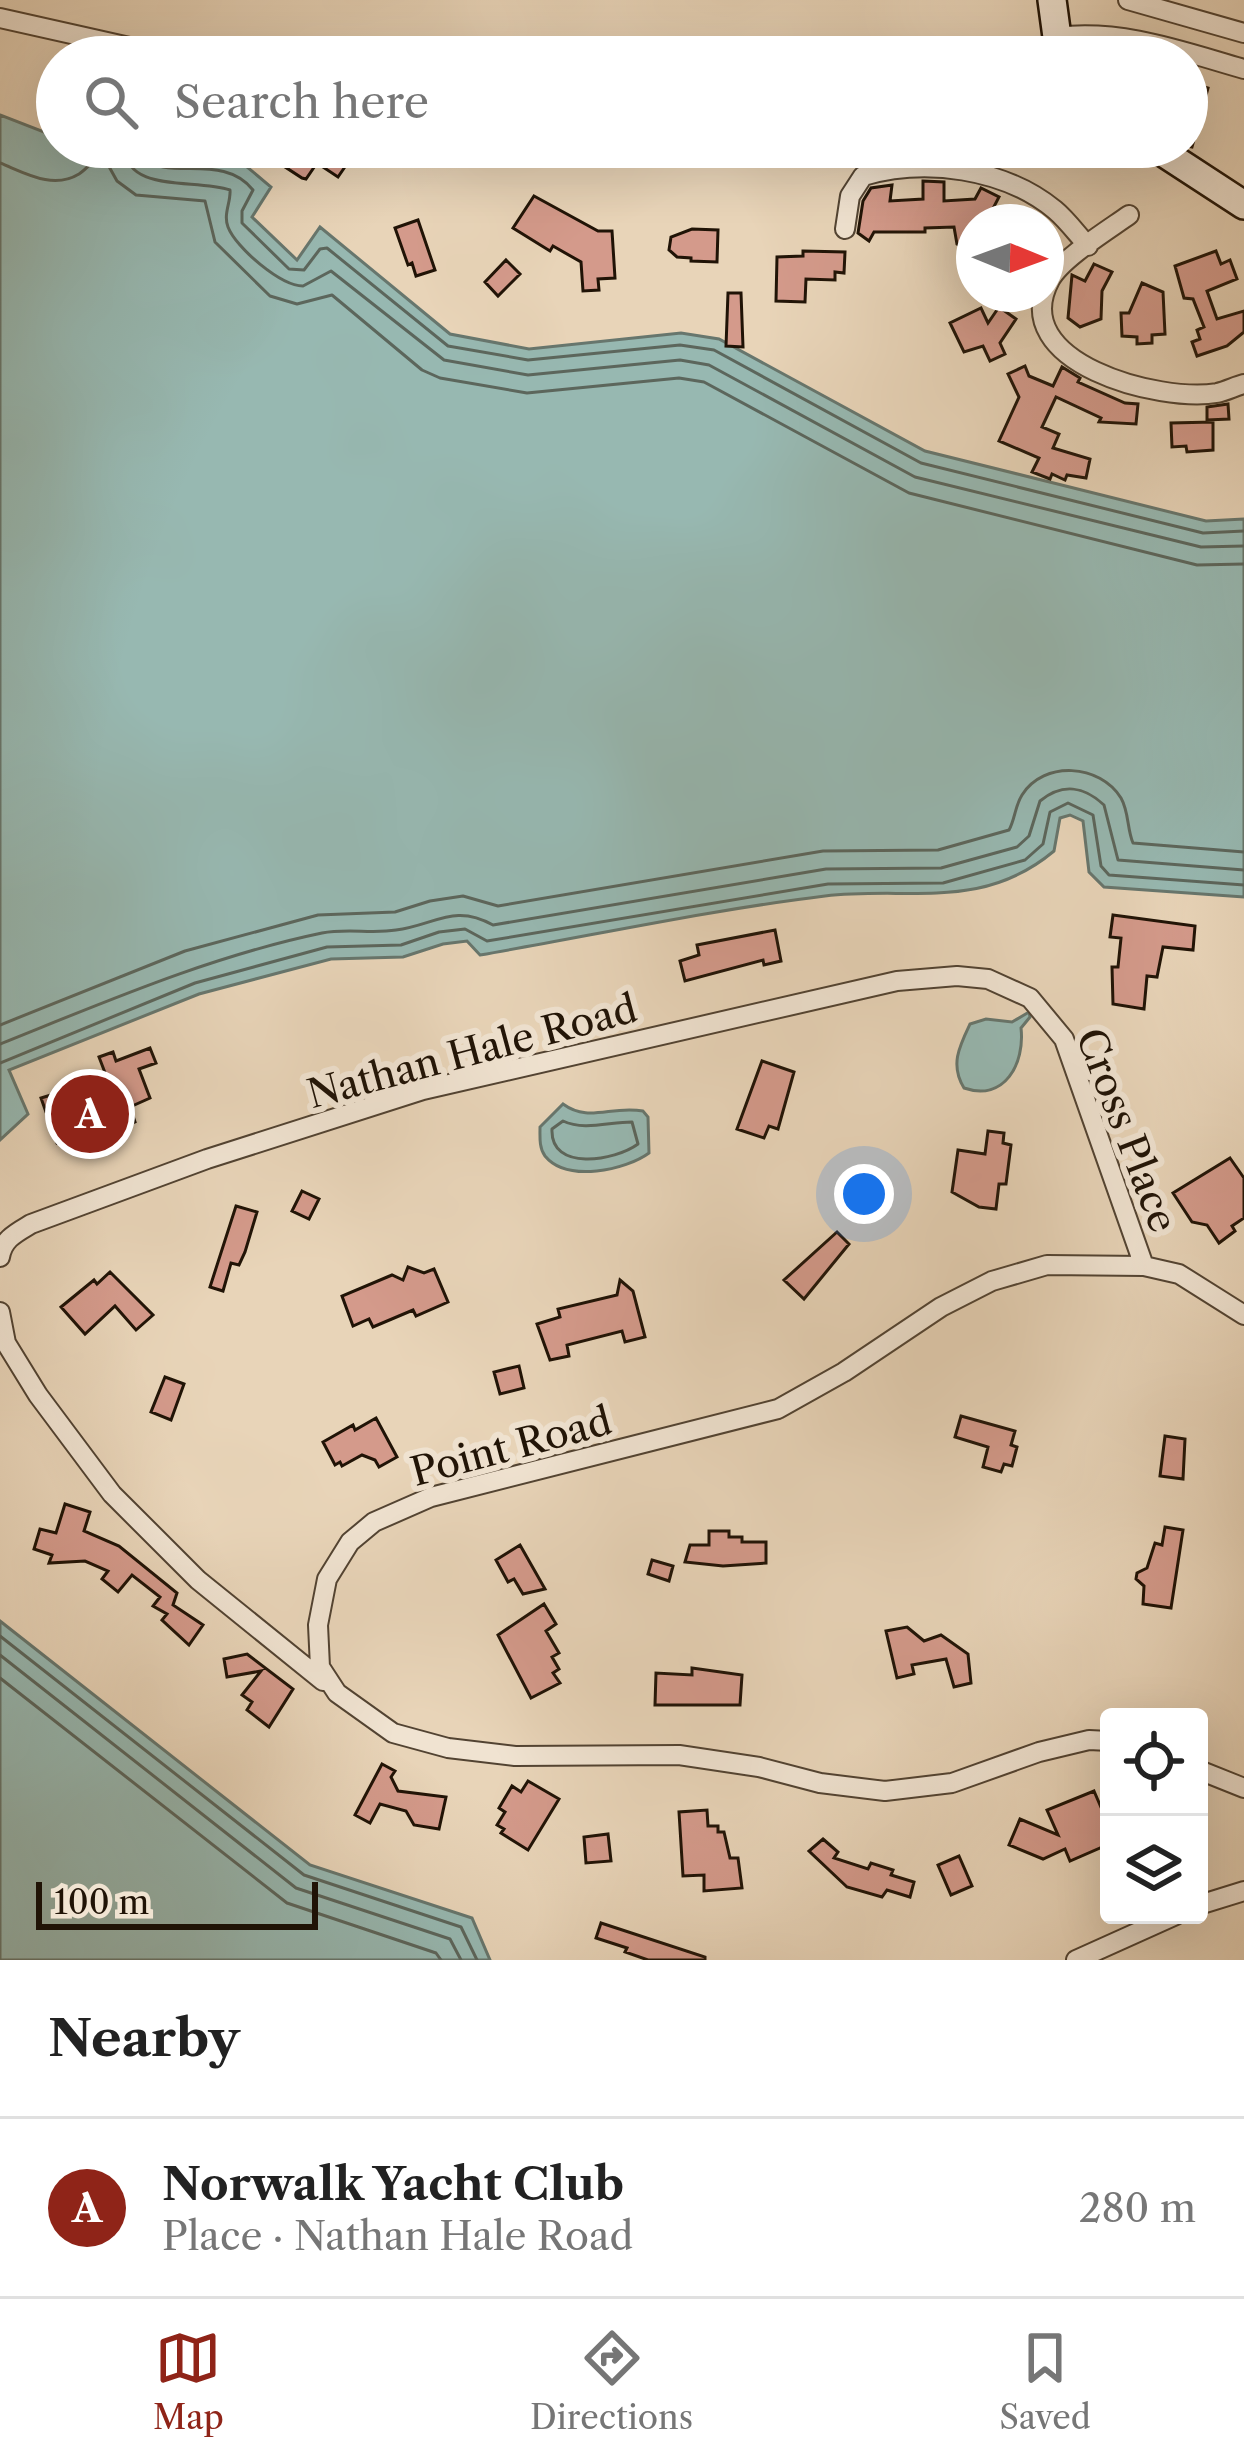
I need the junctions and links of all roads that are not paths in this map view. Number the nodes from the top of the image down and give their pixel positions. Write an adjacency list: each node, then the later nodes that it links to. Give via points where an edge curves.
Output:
1 (1052, 0): 6 (main road)
2 (1128, 0): 4 (street)
3 (0, 18): 5 (street)
4 (1244, 33)
5 (80, 36)
6 (1060, 36)
7 (1084, 36): 8 (street)
8 (1116, 36)
9 (1208, 58): 10 (street)
10 (1244, 69)
11 (880, 168): 15 (street)
12 (891, 168): 15 (street)
13 (925, 168): 19 (street, via 1018,186 1057,211)
14 (1187, 168): 16 (main road)
15 (880, 171): 18 (street, via 863,176 850,196)
16 (1244, 205)
17 (1129, 214): 19 (street)
18 (845, 229)
19 (1088, 246): 20 (street, via 1050,278 1044,329 1054,347 1108,377 1162,390 1216,393)
20 (1244, 384)
21 (988, 979): 22 (street, Nathan Hale Road, via 897,981 423,1090 31,1224); 23 (street, Cross Place, via 1030,998 1064,1040)
22 (1, 1250)
23 (1144, 1266): 25 (street, Point Road, via 1178,1274); 26 (street, Point Road, via 1047,1264 992,1281 778,1409 431,1497 374,1522 327,1579 320,1667)
24 (0, 1312): 26 (street, via 6,1343 112,1494 198,1580)
25 (1244, 1316)
26 (337, 1693): 27 (street, via 393,1733 448,1748 679,1755 886,1790 952,1783 1039,1752)
27 (1100, 1741)
28 (1208, 1773): 29 (street)
29 (1244, 1787)
30 (1244, 1891): 31 (street)
31 (1208, 1903)
32 (1156, 1924): 33 (street)
33 (1076, 1960)

